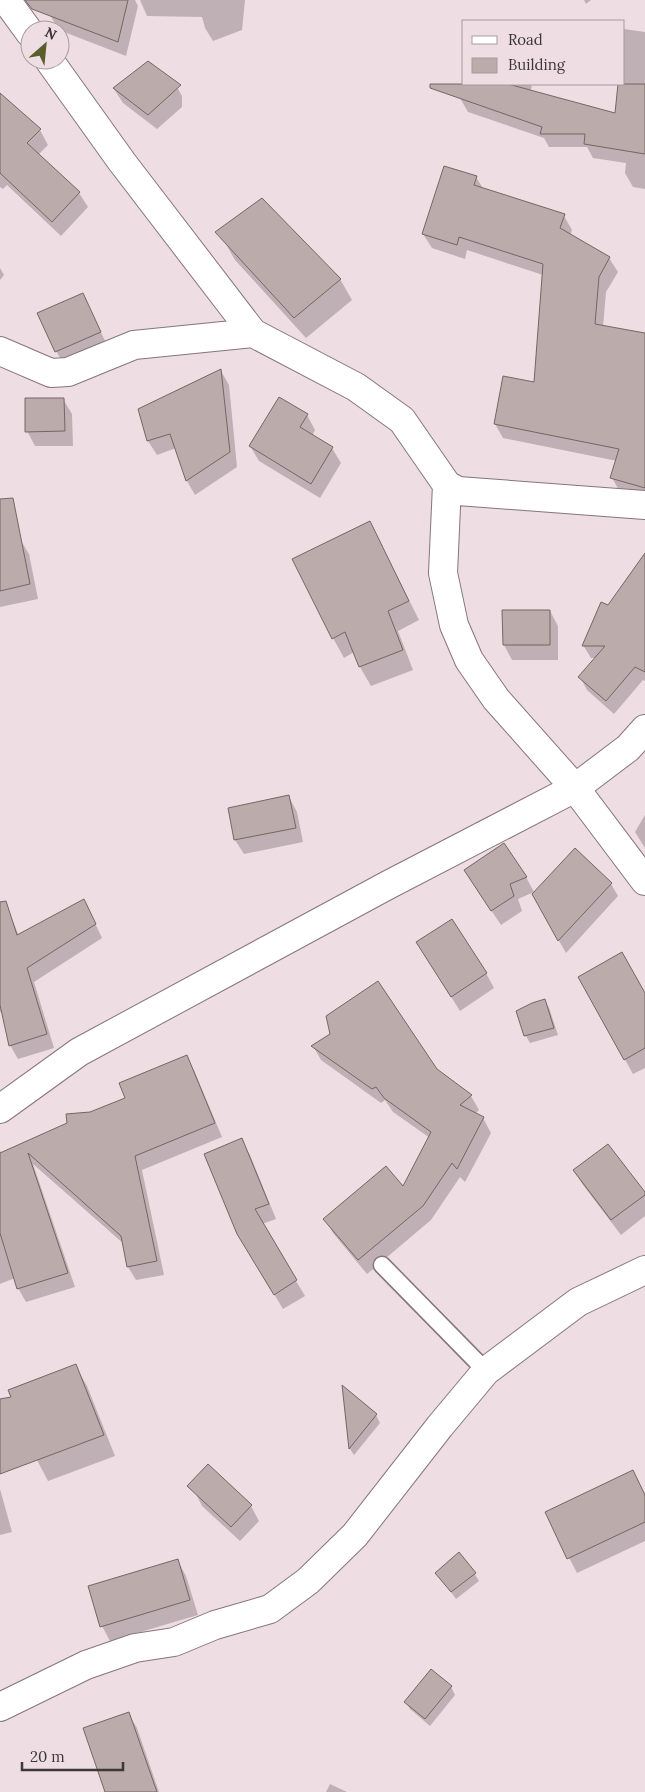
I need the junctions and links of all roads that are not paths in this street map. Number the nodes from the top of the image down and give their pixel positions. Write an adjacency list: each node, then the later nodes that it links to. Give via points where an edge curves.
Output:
1 (6, 0): 2 (street)
2 (20, 20)
3 (56, 70): 4 (street)
4 (253, 333): 5 (street, via 134,345 68,372 51,373); 6 (street, via 356,387 402,420)
5 (0, 351)
6 (447, 485): 7 (street, via 458,492); 9 (street, via 443,573 454,625 469,660 496,699)
7 (645, 505)
8 (645, 729): 9 (street, via 628,748)
9 (575, 788): 10 (street); 11 (street, via 79,1052)
10 (645, 881)
11 (0, 1109)
12 (382, 1264): 14 (lane)
13 (645, 1270): 14 (street, via 578,1302)
14 (486, 1371): 15 (street, via 355,1535 308,1581 270,1609 214,1625 174,1642 135,1648 86,1665)
15 (0, 1707)

